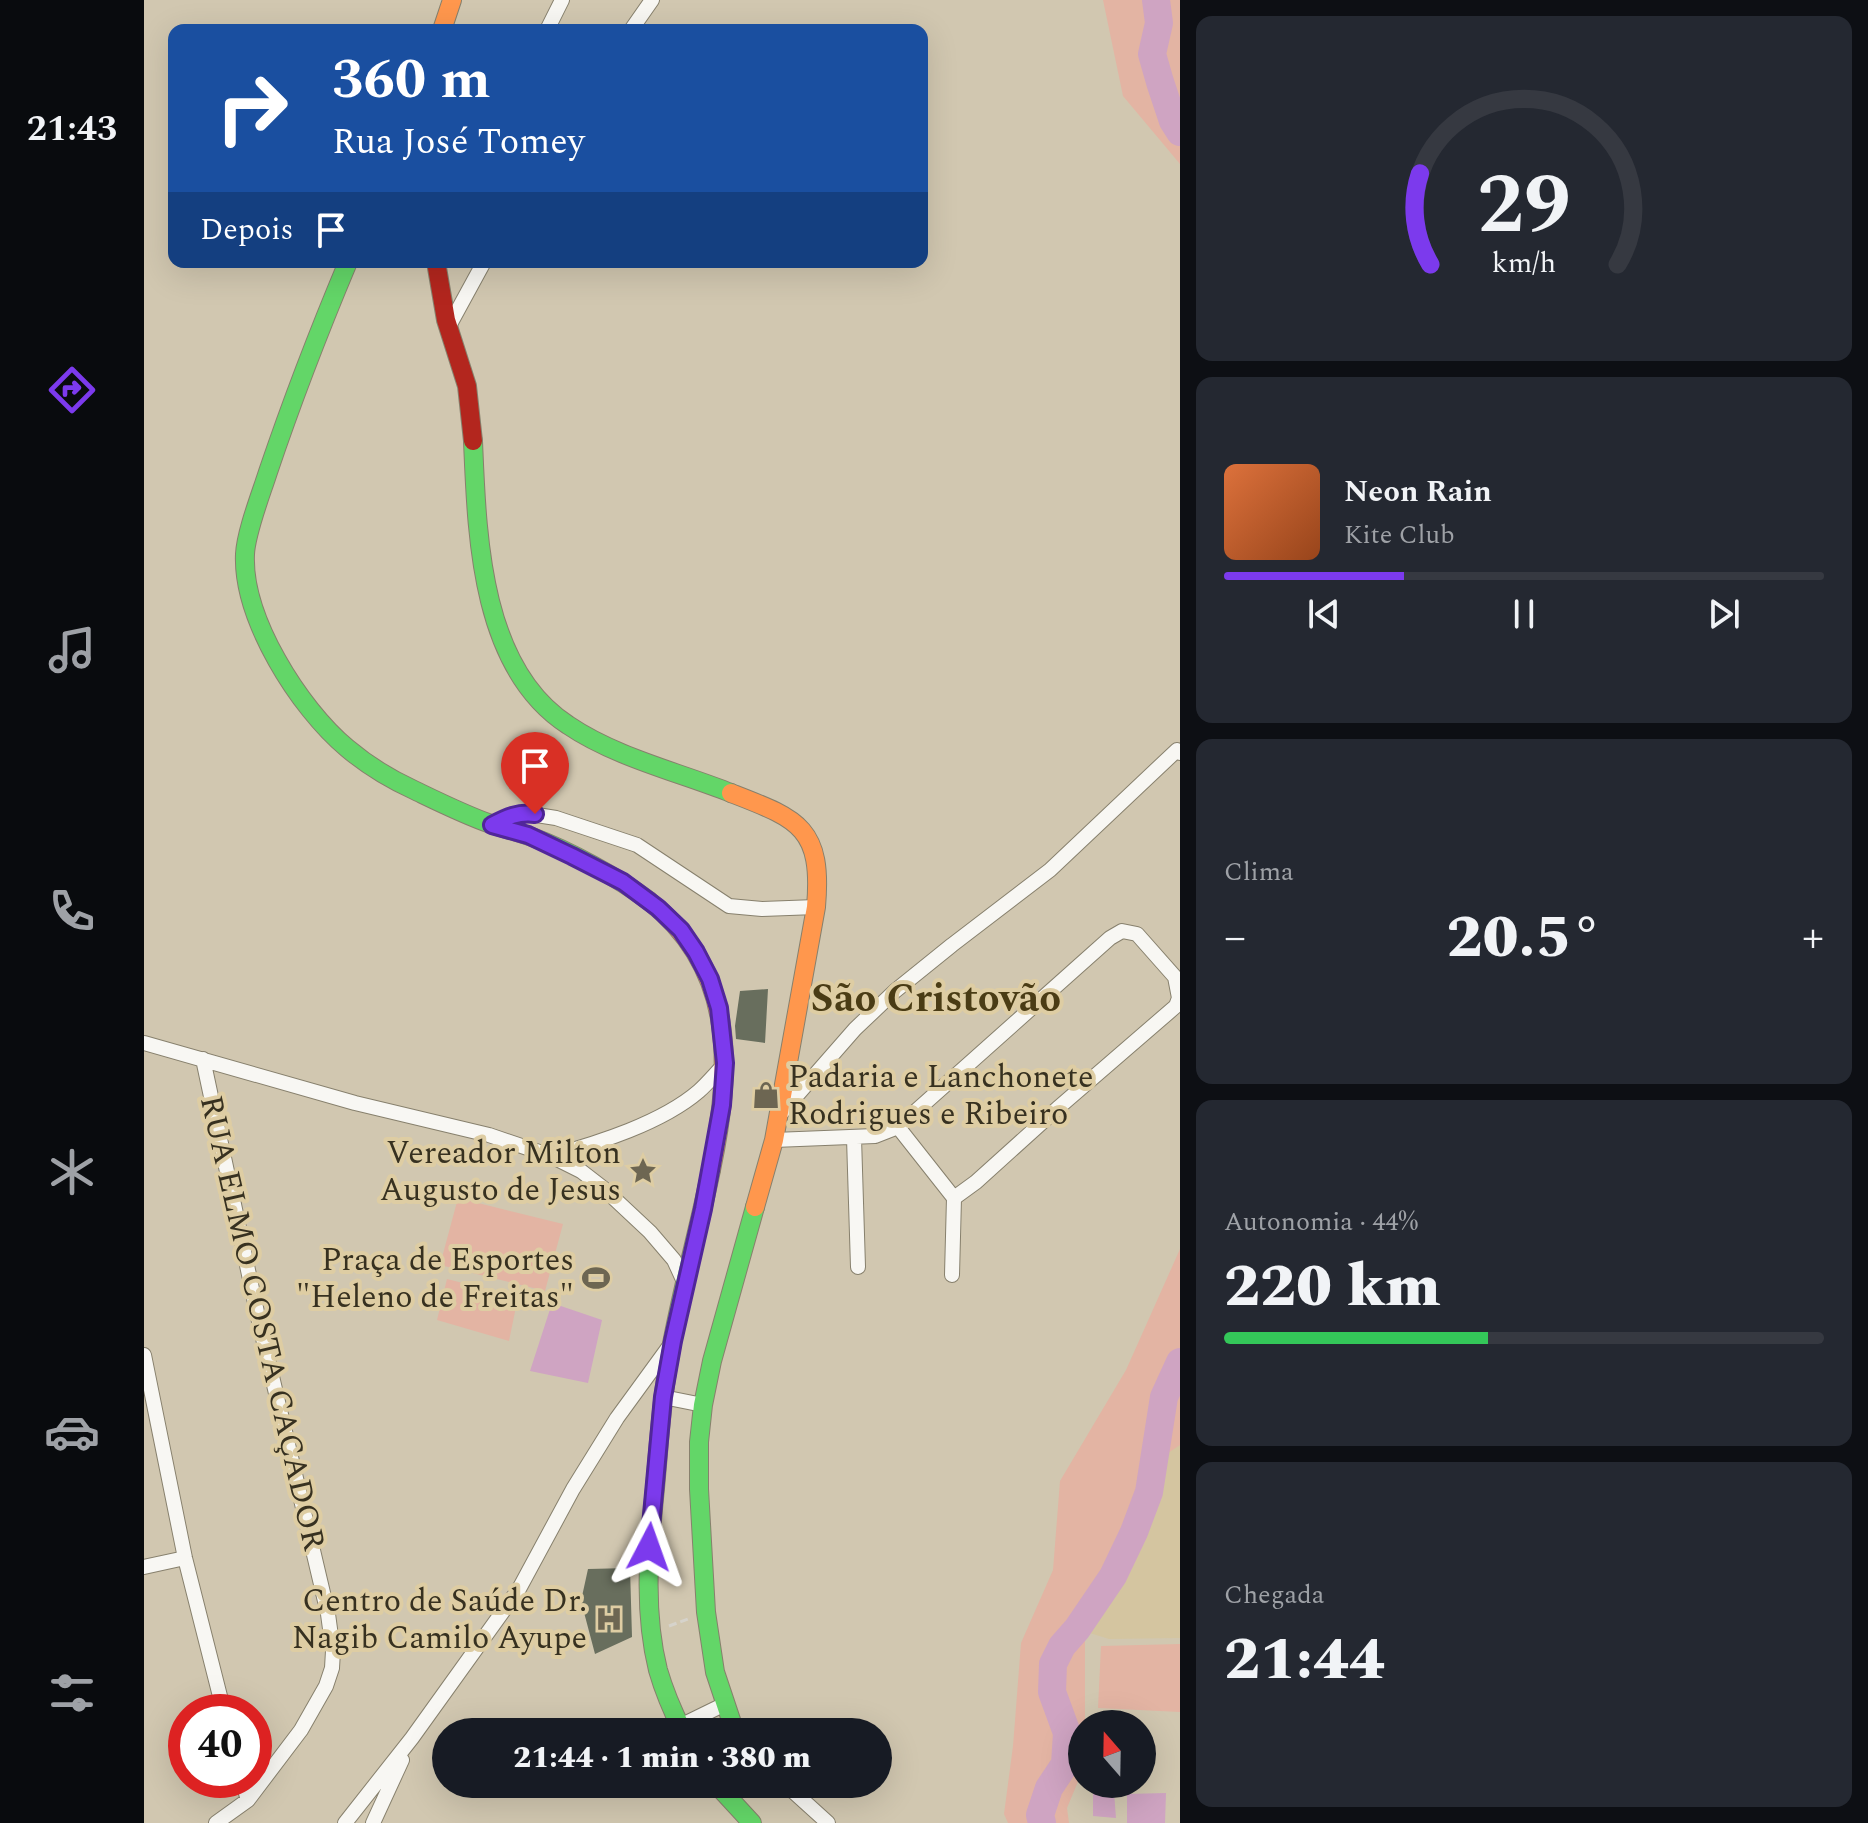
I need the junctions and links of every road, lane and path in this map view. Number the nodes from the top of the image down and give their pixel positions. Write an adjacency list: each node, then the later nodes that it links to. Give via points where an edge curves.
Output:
1 (452, 0): 4 (street)
2 (562, 0): 5 (street)
3 (652, 0): 6 (street)
4 (444, 24)
5 (550, 24)
6 (635, 24)
7 (345, 268): 12 (street, via 297,386 253,522 245,551 252,602 287,678 328,733 402,785)
8 (437, 268): 10 (street)
9 (481, 268): 10 (street)
10 (448, 328): 13 (street, via 470,409 482,566 511,658 531,693 557,718 603,744 796,823 814,856)
11 (1179, 751): 17 (street, via 1050,870 895,991)
12 (492, 825): 13 (street, via 524,813 556,818 637,845 729,906); 16 (street, via 528,835 623,882 681,930 710,979)
13 (816, 907): 17 (street)
14 (144, 1043): 15 (street)
15 (203, 1059): 21 (street); 42 (street, RUA ELMO COSTA CAÇADOR, via 333,1651 332,1668 314,1708)
16 (725, 1063): 21 (street, via 699,1091 671,1110); 25 (street, via 706,1194)
17 (778, 1118): 20 (street)
18 (898, 1127): 19 (street); 22 (street); 22 (street, via 1122,931 1137,934 1175,977 1176,1006)
19 (854, 1138): 20 (street); 23 (street)
20 (774, 1140): 29 (street)
21 (551, 1156): 25 (street, via 581,1171 650,1232 674,1260)
22 (954, 1198): 24 (street)
23 (858, 1267)
24 (952, 1275)
25 (685, 1285): 26 (street)
26 (673, 1341): 28 (street); 39 (street, via 617,1418 519,1589)
27 (144, 1355): 30 (street)
28 (663, 1397): 29 (street); 33 (street, via 648,1571)
29 (703, 1405): 32 (street, via 699,1489)
30 (185, 1558): 31 (street); 34 (street)
31 (144, 1567)
32 (706, 1612): 33 (path); 35 (street)
33 (650, 1633): 36 (street)
34 (219, 1694)
35 (725, 1704): 37 (street); 38 (street)
36 (677, 1718)
37 (701, 1718)
38 (730, 1718)
39 (412, 1738): 44 (street); 45 (street)
40 (729, 1798): 46 (street)
41 (800, 1798): 47 (street)
42 (248, 1800): 43 (street, RUA ELMO COSTA CAÇADOR)
43 (216, 1823)
44 (345, 1823)
45 (373, 1823)
46 (752, 1823)
47 (828, 1823)

